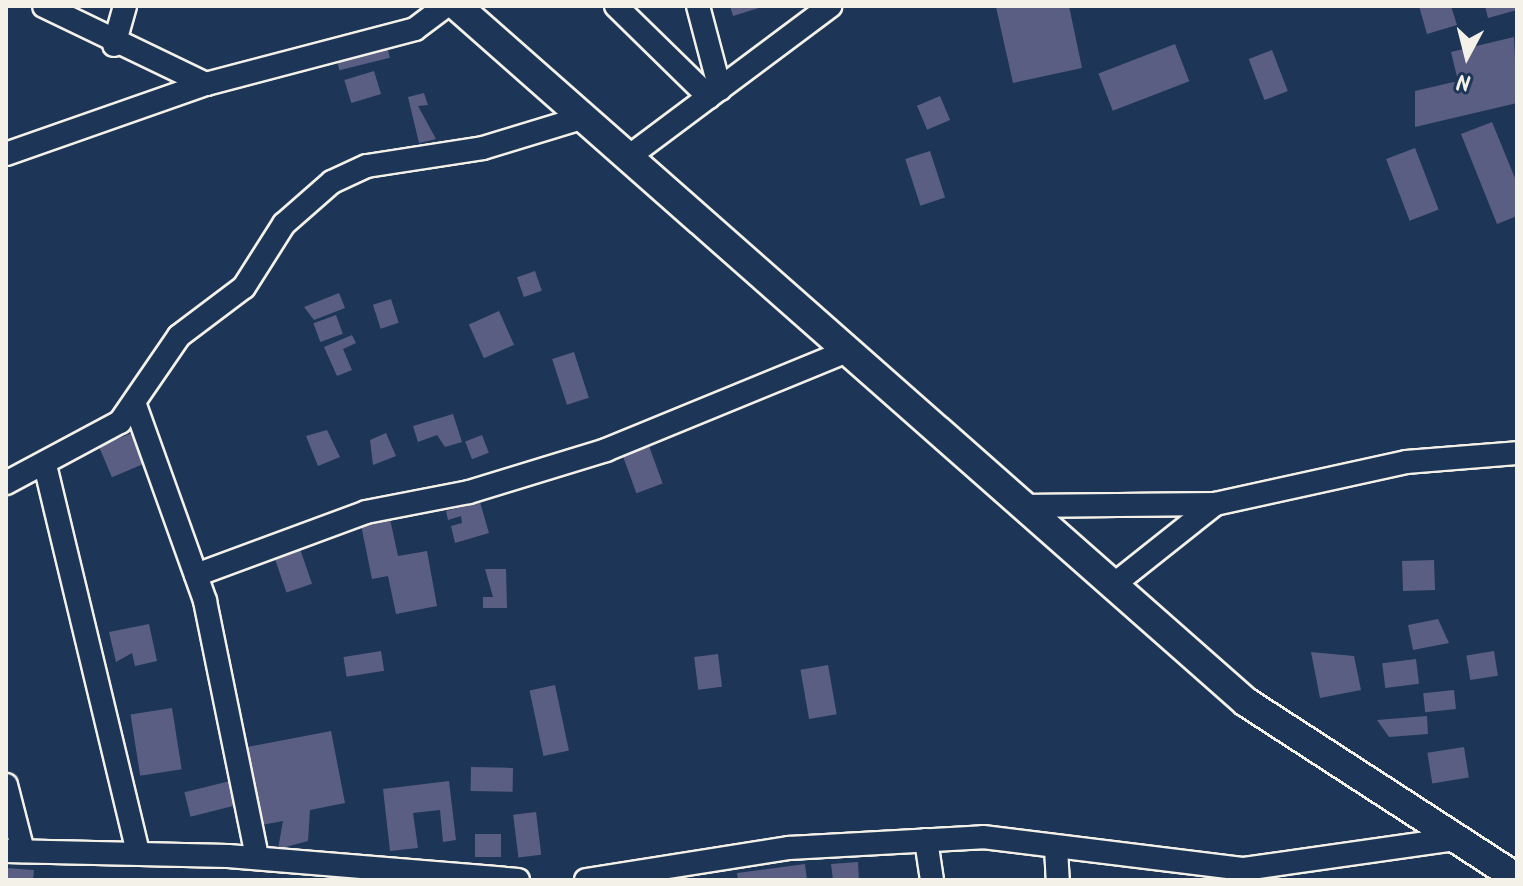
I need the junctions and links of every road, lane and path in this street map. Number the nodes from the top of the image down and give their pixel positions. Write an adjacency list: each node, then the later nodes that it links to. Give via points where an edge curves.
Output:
1 (44, 6): 7 (street)
2 (125, 6): 7 (street)
3 (455, 6): 8 (street, via 415,29); 10 (street)
4 (616, 6): 9 (street)
5 (698, 6): 9 (street)
6 (830, 6): 9 (street)
7 (114, 45): 8 (street)
8 (206, 84): 11 (street)
9 (714, 93): 12 (street)
10 (582, 118): 12 (street); 14 (street, via 483,148 367,166 332,182 284,224 244,287 179,336)
11 (6, 154)
12 (627, 158): 13 (street)
13 (845, 352): 19 (street); 20 (street, via 606,450 469,492 366,512)
14 (135, 405): 16 (street, via 120,422); 20 (street)
15 (1517, 453): 18 (street, via 1406,462)
16 (45, 465): 17 (street); 27 (street)
17 (6, 483)
18 (1215, 504): 19 (street); 21 (street)
19 (1021, 506): 21 (street)
20 (196, 575): 28 (street)
21 (1112, 586): 23 (street, via 1271,722)
22 (6, 785): 26 (street)
23 (1455, 839): 30 (street); 32 (street)
24 (926, 840): 25 (street, via 983,837); 29 (street, via 789,848); 35 (street)
25 (1056, 847): 30 (street); 36 (street)
26 (15, 851): 27 (street)
27 (138, 853): 28 (street)
28 (257, 857): 31 (street)
29 (706, 872): 34 (street)
30 (1216, 873)
31 (480, 877): 33 (street)
32 (1517, 878)
33 (518, 880)
34 (586, 880)
35 (932, 880)
36 (1058, 880)

